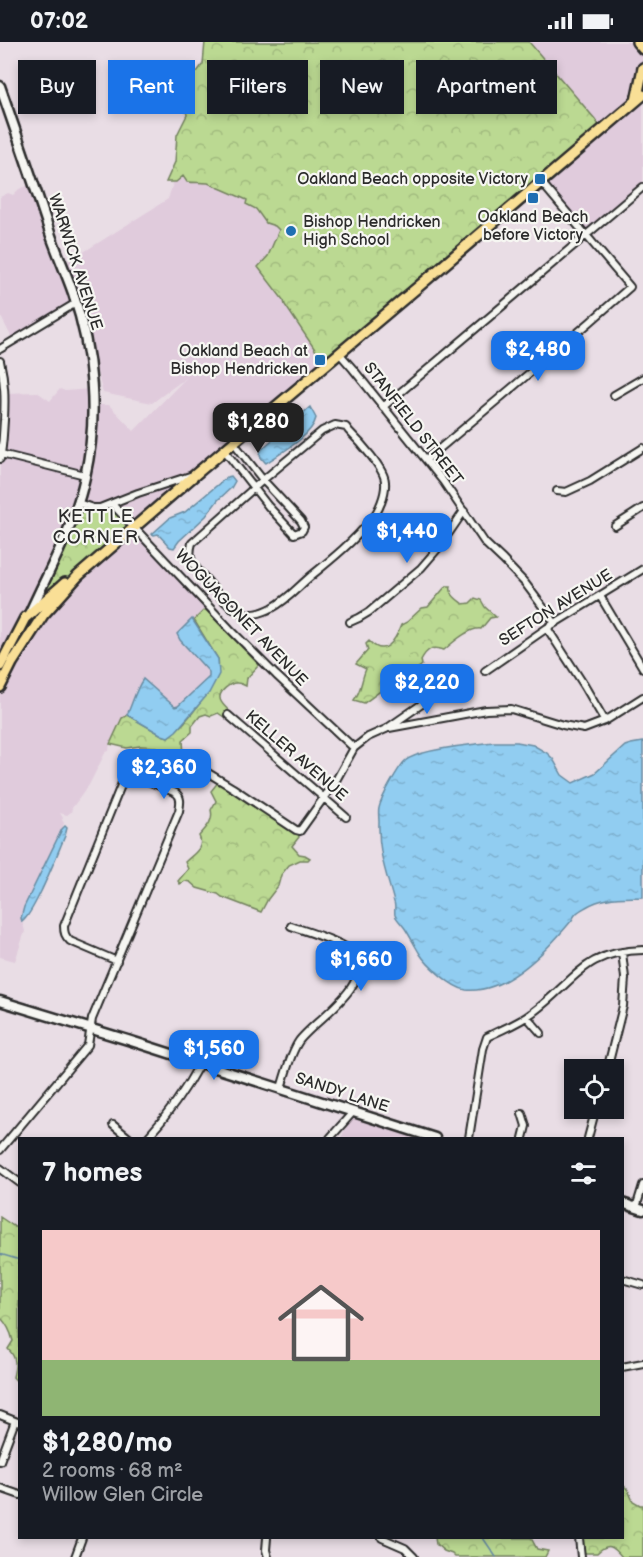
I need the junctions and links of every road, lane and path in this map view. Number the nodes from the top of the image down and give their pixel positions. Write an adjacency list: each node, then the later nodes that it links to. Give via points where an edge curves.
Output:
1 (643, 68): 3 (main road)
2 (0, 86): 7 (main road, WARWICK AVENUE)
3 (641, 99): 4 (main road)
4 (541, 182): 6 (street); 9 (main road)
5 (643, 187): 6 (street)
6 (586, 236): 13 (street); 19 (street, via 630,287)
7 (76, 303): 8 (street); 21 (main road, WARWICK AVENUE, via 93,392)
8 (0, 349)
9 (339, 353): 13 (street, STANFIELD STREET); 15 (main road)
10 (0, 361): 14 (street, via 5,389)
11 (643, 378): 12 (street)
12 (614, 395)
13 (383, 407): 19 (street, STANFIELD STREET)
14 (2, 417): 18 (street)
15 (234, 443): 17 (main road); 22 (street)
16 (643, 448): 24 (street, via 590,481 566,492)
17 (225, 451): 20 (main road); 23 (street)
18 (1, 457): 21 (street)
19 (426, 460): 30 (street, STANFIELD STREET)
20 (196, 474): 27 (street); 31 (main road)
21 (86, 475): 26 (main road, WARWICK AVENUE)
22 (263, 480): 23 (street); 23 (street, via 322,431 335,425 346,428 355,437 381,469 386,483 380,505 365,528 290,595 272,608 252,615 226,602 194,566 189,552 199,535); 25 (street)
23 (254, 488): 28 (street)
24 (557, 491)
25 (279, 496): 28 (street); 28 (street, via 301,521 302,531 294,534 288,530)
26 (78, 503): 27 (street, via 93,508); 36 (main road, WARWICK AVENUE)
27 (112, 504): 31 (street, WOGUAGONET AVENUE)
28 (268, 506)
29 (643, 508): 32 (street)
30 (464, 511): 37 (street, via 421,568 369,612); 38 (street, STANFIELD STREET, via 485,543 525,583)
31 (135, 526): 33 (main road); 50 (street, WOGUAGONET AVENUE, via 230,629)
32 (615, 526)
33 (90, 566): 36 (main road); 40 (main road, via 43,615)
34 (643, 569): 35 (street, SEFTON AVENUE)
35 (600, 596): 38 (street, SEFTON AVENUE); 42 (street)
36 (28, 615): 40 (main road, WARWICK AVENUE, via 30,621); 41 (main road, WARWICK AVENUE)
37 (350, 622)
38 (555, 624): 39 (street, SEFTON AVENUE)
39 (547, 628): 43 (street, SEFTON AVENUE); 48 (street)
40 (12, 663): 45 (main road, WARWICK AVENUE)
41 (0, 666)
42 (643, 668)
43 (485, 670)
44 (455, 681): 49 (street)
45 (0, 687)
46 (643, 698): 48 (street)
47 (228, 715): 52 (street, KELLER AVENUE)
48 (604, 721): 49 (street, via 579,729 516,710 499,709)
49 (386, 729): 50 (street)
50 (354, 748): 52 (street)
51 (185, 759): 52 (street, via 296,830 300,831)
52 (324, 798): 53 (street, KELLER AVENUE)
53 (346, 817)
54 (291, 926): 64 (street, via 352,951 358,969 341,1001 297,1044)
55 (643, 950): 56 (street)
56 (622, 952): 59 (street, via 602,956 584,967); 62 (street, via 623,1006)
57 (117, 961): 57 (street, via 70,941 64,926 123,783 136,777 174,791 181,803); 60 (street)
58 (0, 1001): 60 (main road, SANDY LANE)
59 (527, 1017): 61 (street); 73 (street, via 485,1041)
60 (90, 1029): 63 (main road, SANDY LANE); 76 (street, via 88,1046)
61 (541, 1033)
62 (610, 1059)
63 (200, 1063): 64 (main road, SANDY LANE); 70 (street, via 175,1104)
64 (281, 1088): 65 (main road, SANDY LANE)
65 (353, 1112): 71 (street); 72 (main road, SANDY LANE)
66 (522, 1113): 74 (street, via 526,1126)
67 (593, 1119): 75 (street)
68 (113, 1125): 69 (street)
69 (128, 1137)
70 (148, 1137)
71 (331, 1137)
72 (432, 1137)
73 (469, 1137)
74 (523, 1137)
75 (588, 1137)
76 (0, 1150)
77 (0, 1168): 78 (street)
78 (18, 1182)
79 (643, 1185): 81 (street)
80 (624, 1204): 81 (main road)
81 (639, 1209)
82 (624, 1280): 83 (street)
83 (643, 1285)
84 (643, 1363): 85 (street)
85 (624, 1367)
86 (0, 1415): 87 (street)
87 (17, 1422): 88 (street)
88 (0, 1461)
89 (0, 1488): 90 (street)
90 (18, 1494)
91 (82, 1539): 95 (street)
92 (267, 1539): 96 (street)
93 (384, 1539): 97 (street, via 405,1548)
94 (579, 1539): 98 (street)
95 (75, 1557)
96 (268, 1557)
97 (414, 1557)
98 (582, 1557)

